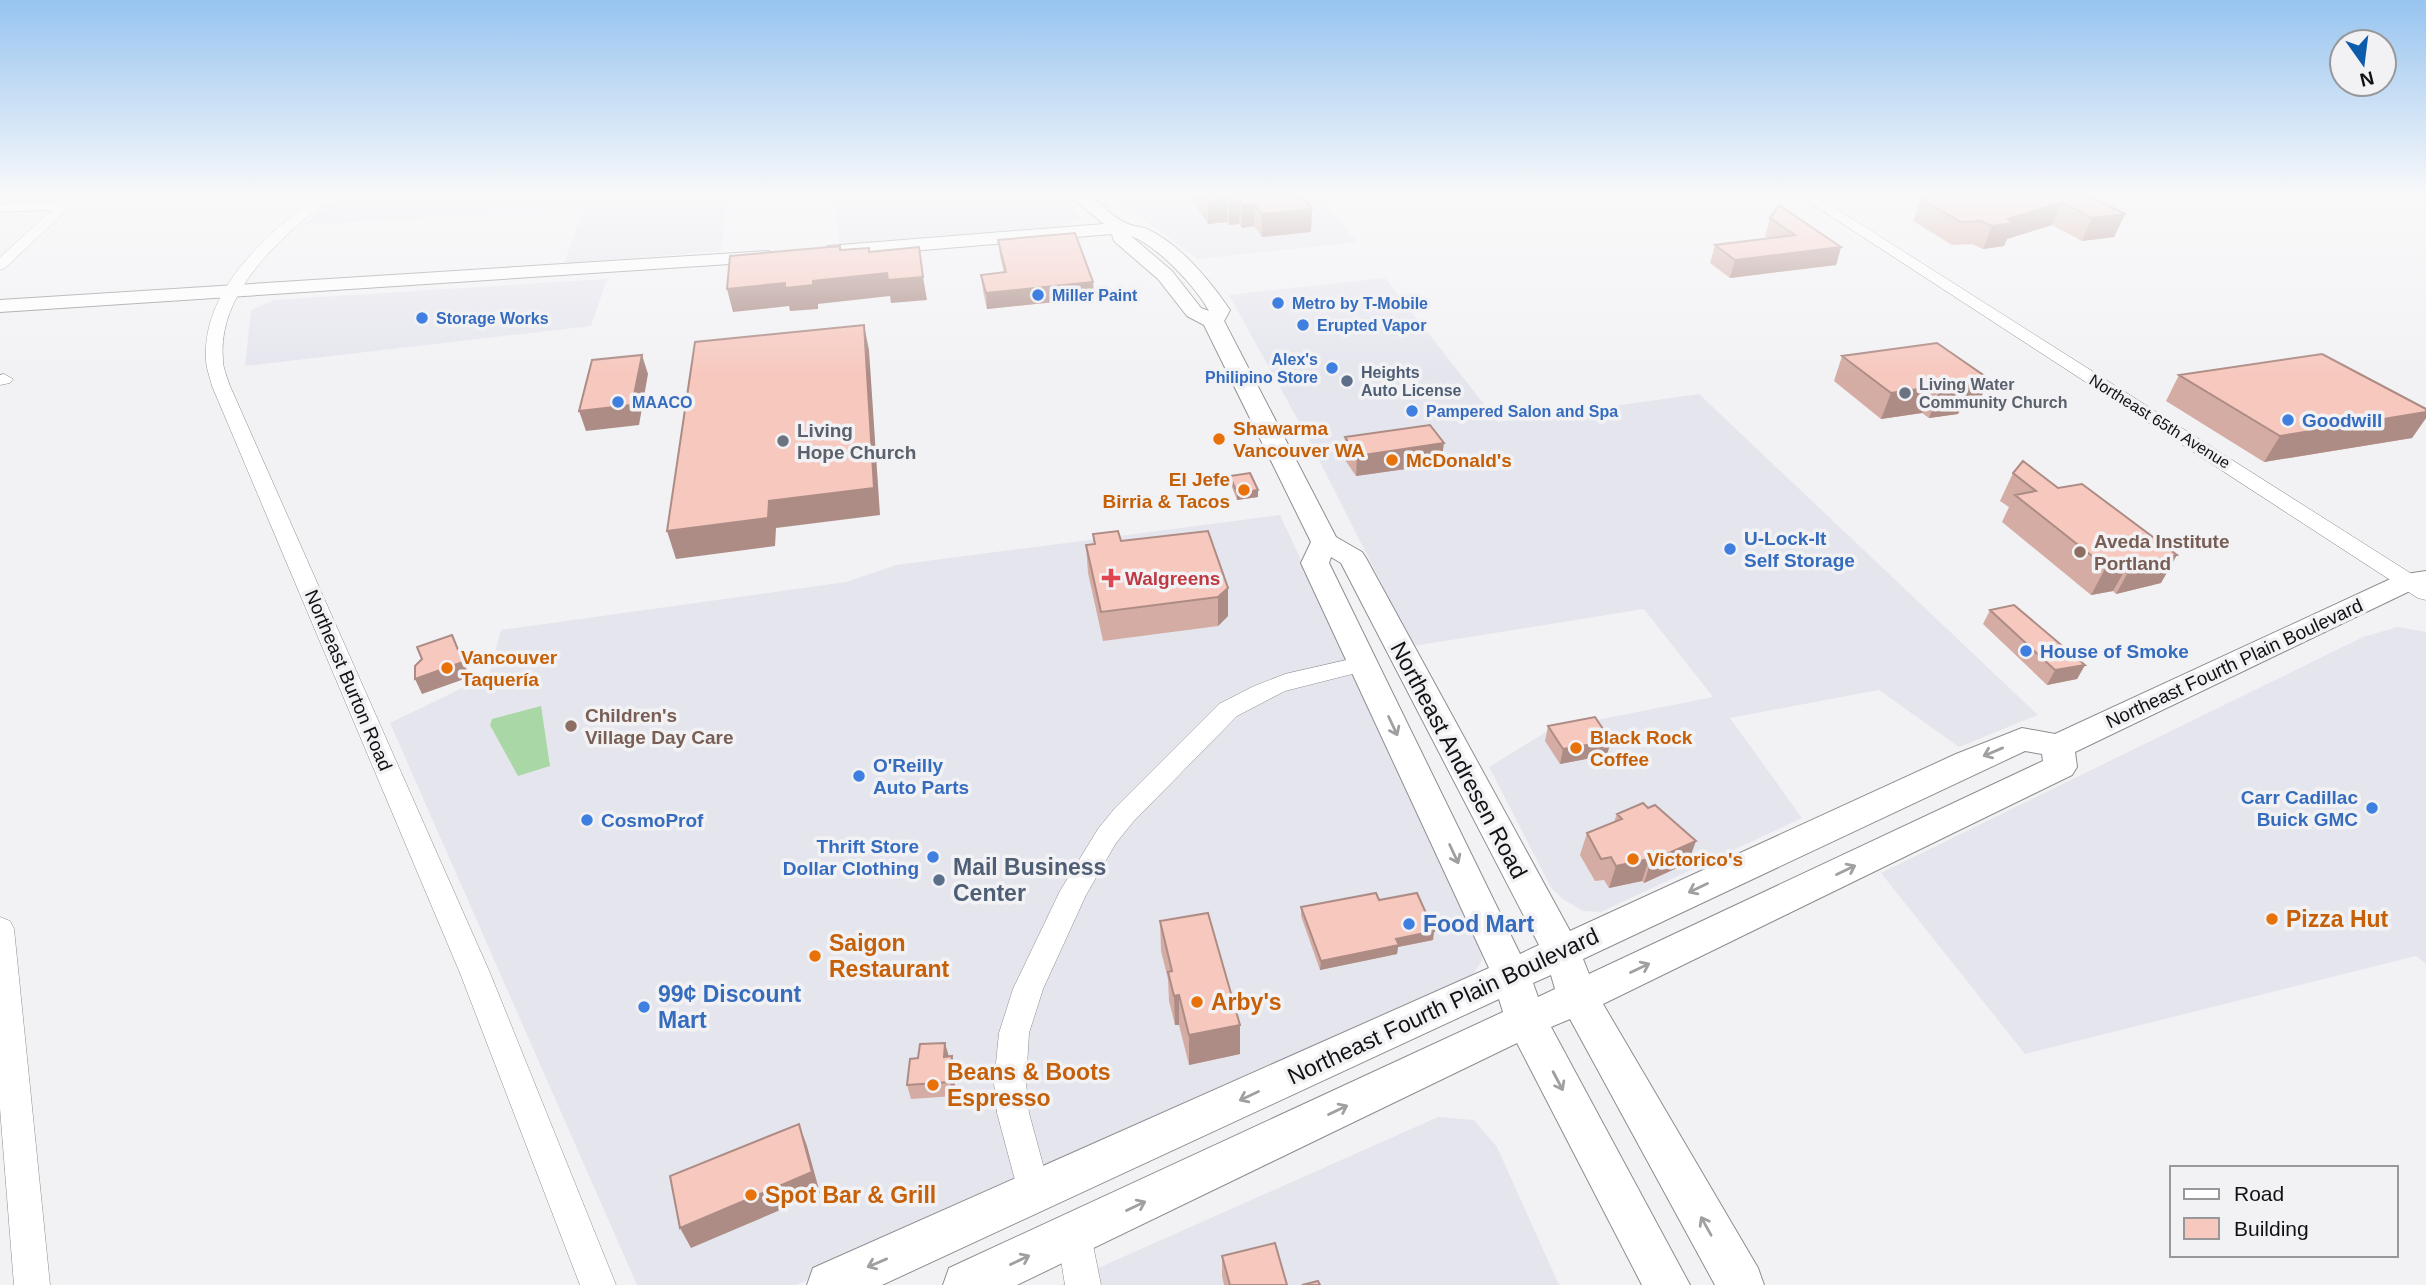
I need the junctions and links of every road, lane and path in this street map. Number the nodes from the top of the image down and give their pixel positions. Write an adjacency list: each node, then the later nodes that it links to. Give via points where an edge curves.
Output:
1 (262, 254): 5 (street, Northeast Burton Road)
2 (798, 254): 5 (main road)
3 (1168, 254): 7 (main road, Northeast Andresen Road, via 1192,274 1220,310 1213,321)
4 (1901, 254): 8 (street, Northeast 65th Avenue)
5 (234, 292): 6 (main road); 20 (street, Northeast Burton Road, via 216,337 214,360 221,386 475,973)
6 (0, 306)
7 (1320, 553): 9 (main road, Northeast Andresen Road); 10 (main road, Northeast Andresen Road, via 1352,558)
8 (2422, 578): 11 (main road, Northeast Fourth Plain Boulevard)
9 (1364, 664): 10 (main road, via 1387,666 1408,705); 14 (main road, Northeast Andresen Road, one-way to 14); 17 (street, via 1288,680 1228,710 1124,815 1091,860 1028,989 1010,1053 1013,1113)
10 (1440, 724): 13 (main road, Northeast Andresen Road)
11 (2058, 746): 13 (main road, Northeast Fourth Plain Boulevard, one-way to 13, via 2022,739); 15 (main road, one-way to 11, via 2060,767)
12 (0, 929): 19 (street)
13 (1561, 951): 14 (main road, Northeast Fourth Plain Boulevard); 15 (main road, Northeast Andresen Road)
14 (1511, 975): 16 (main road, Northeast Andresen Road); 17 (main road, Northeast Fourth Plain Boulevard, one-way to 17)
15 (1578, 996): 16 (main road); 25 (main road, Northeast Andresen Road, one-way to 15)
16 (1526, 1020): 18 (main road, one-way to 16); 24 (main road, Northeast Andresen Road, one-way to 24)
17 (1034, 1194): 21 (main road, Northeast Fourth Plain Boulevard, one-way to 21)
18 (1074, 1235): 22 (main road, one-way to 18); 23 (street)
19 (32, 1285)
20 (598, 1285)
21 (830, 1285)
22 (966, 1285)
23 (1083, 1285)
24 (1667, 1285)
25 (1741, 1285)

